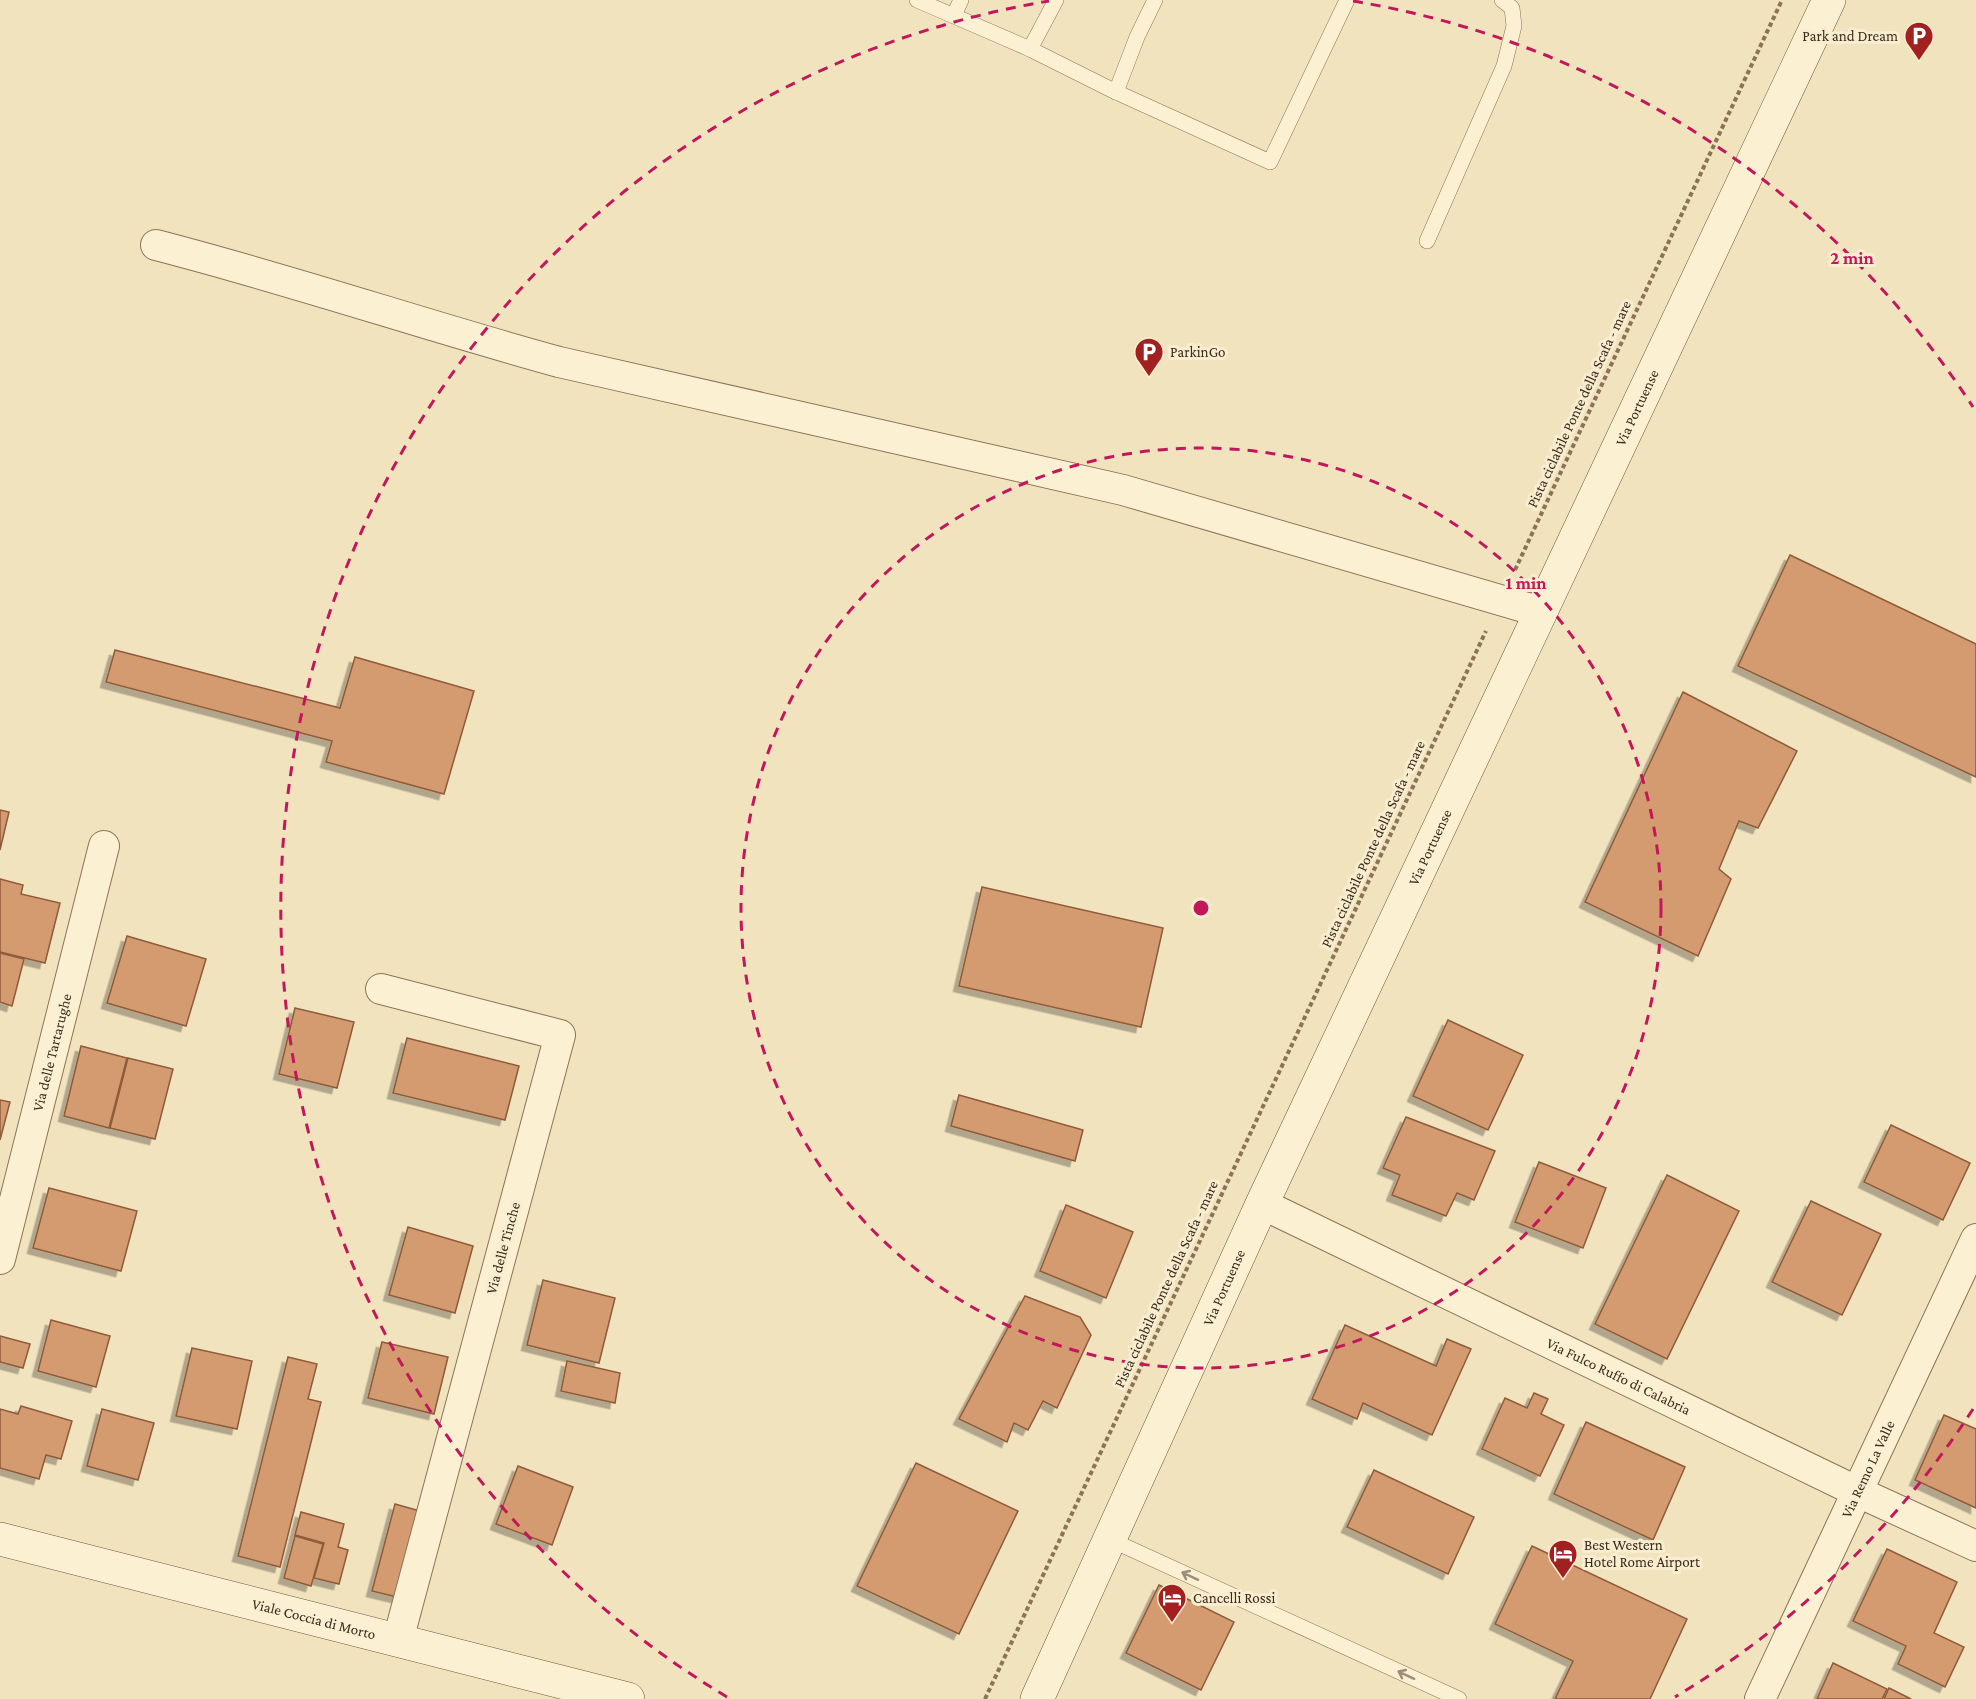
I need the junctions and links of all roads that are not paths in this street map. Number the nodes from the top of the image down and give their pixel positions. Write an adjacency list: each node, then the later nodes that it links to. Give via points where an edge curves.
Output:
1 (917, 0): 8 (lane)
2 (961, 0): 8 (lane)
3 (1056, 0): 9 (lane)
4 (1155, 0): 10 (lane)
5 (1347, 0): 10 (lane, via 1270,162)
6 (1502, 0): 11 (lane, via 1512,8 1514,26 1504,66)
7 (1829, 0): 13 (street, Via Portuense)
8 (954, 15): 9 (lane)
9 (1030, 49): 10 (lane)
10 (1116, 92)
11 (1426, 241)
12 (156, 245): 13 (street, via 235,265 559,363 1123,490)
13 (1541, 612): 16 (street, Via Portuense)
14 (104, 846): 18 (street, Via delle Tartarughe)
15 (381, 989): 23 (street, Via delle Tinche, via 560,1035)
16 (1262, 1204): 19 (street, Via Fulco Ruffo di Calabria); 21 (street, Via Portuense)
17 (1976, 1239): 19 (street, Via Remo La Valle)
18 (0, 1260)
19 (1858, 1492): 22 (street, Via Fulco Ruffo di Calabria); 27 (street, Via Remo La Valle)
20 (0, 1539): 23 (street, Viale Coccia di Morto)
21 (1109, 1539): 24 (street, Via Portuense); 26 (lane, one-way to 21)
22 (1976, 1546)
23 (398, 1640): 25 (street, Viale Coccia di Morto)
24 (1040, 1698)
25 (628, 1699)
26 (1459, 1699)
27 (1760, 1699)

